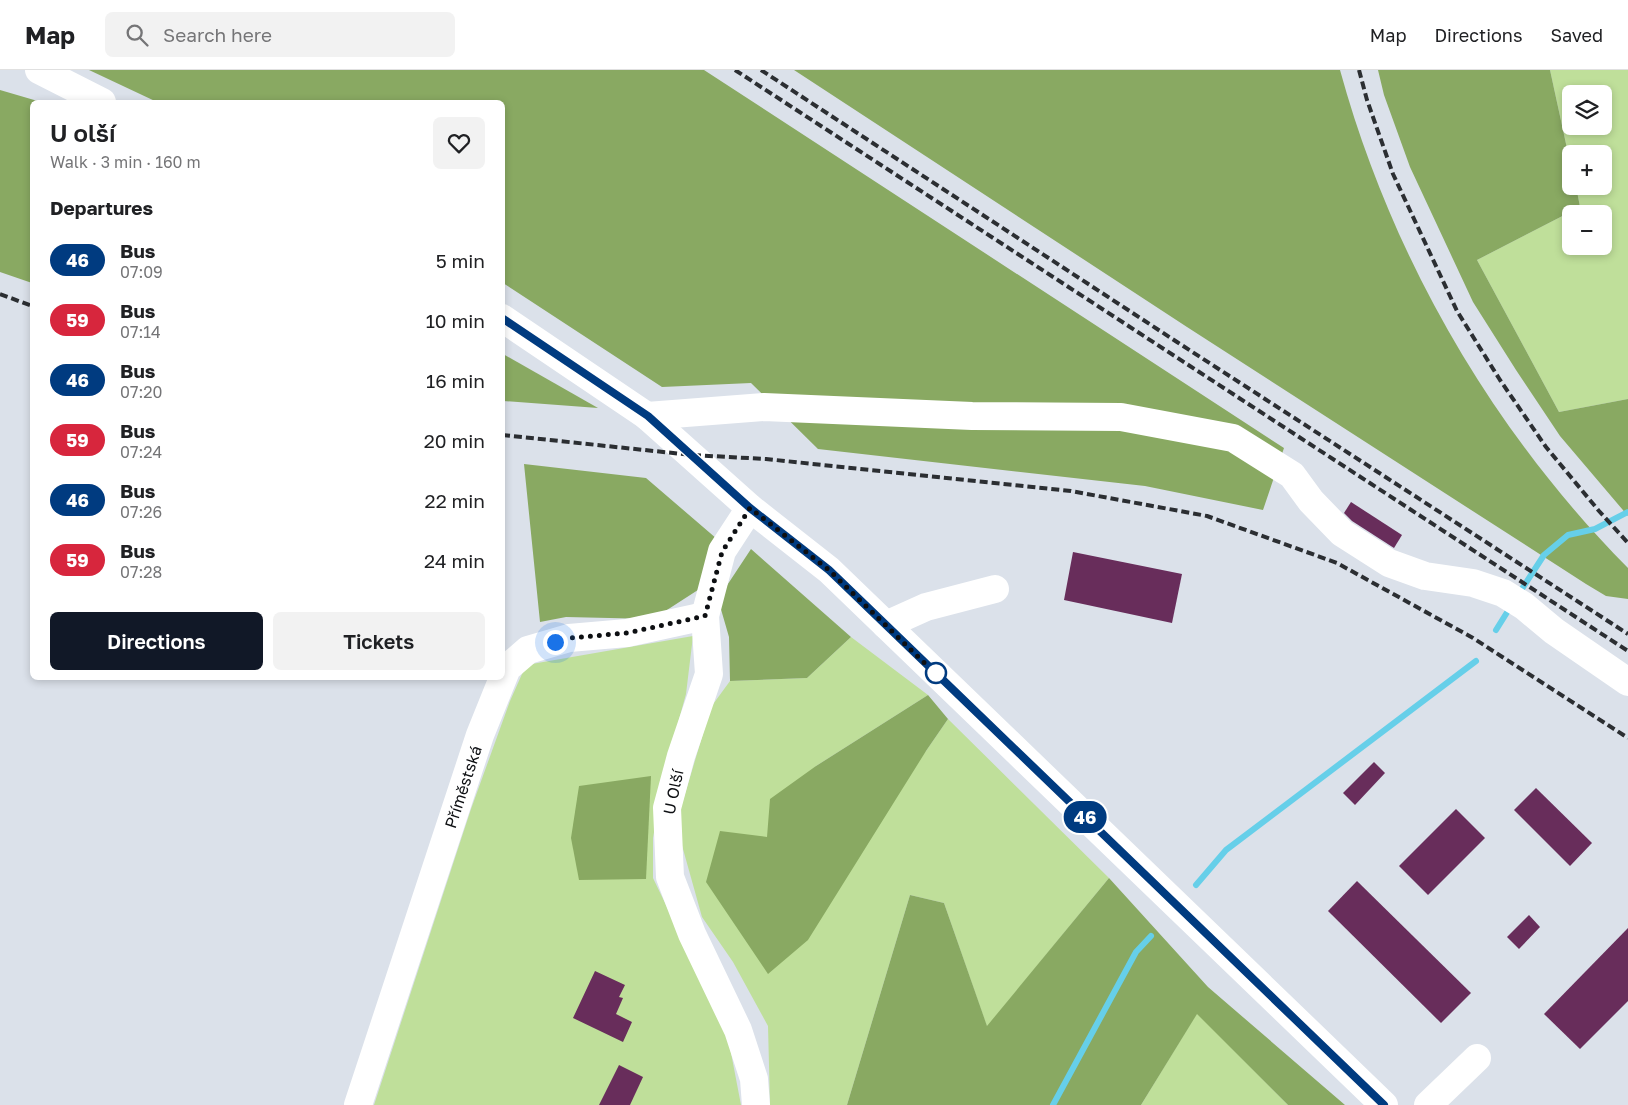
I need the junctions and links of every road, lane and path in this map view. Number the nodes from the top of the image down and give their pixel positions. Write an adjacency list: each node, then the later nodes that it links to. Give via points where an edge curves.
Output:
1 (39, 70): 2 (street)
2 (98, 100)
3 (505, 320): 4 (street)
4 (648, 416): 5 (street); 11 (street, via 764,407 972,416 1121,417 1233,438 1292,475 1311,501 1342,532 1389,563 1425,576 1473,583 1514,599)
5 (750, 508): 7 (street, U Olší, via 722,552); 8 (street, via 829,570)
6 (995, 589): 8 (street, via 926,607)
7 (705, 616): 9 (street, Příměstská, via 627,633 569,638 528,650); 14 (street, U Olší, via 709,674 667,808 670,877 692,934 738,1030 754,1079)
8 (886, 625): 15 (street)
9 (505, 673)
10 (502, 680): 13 (street, Příměstská, via 480,735)
11 (1628, 682)
12 (1477, 1058): 16 (street)
13 (358, 1105)
14 (756, 1105)
15 (1383, 1105)
16 (1428, 1105)

